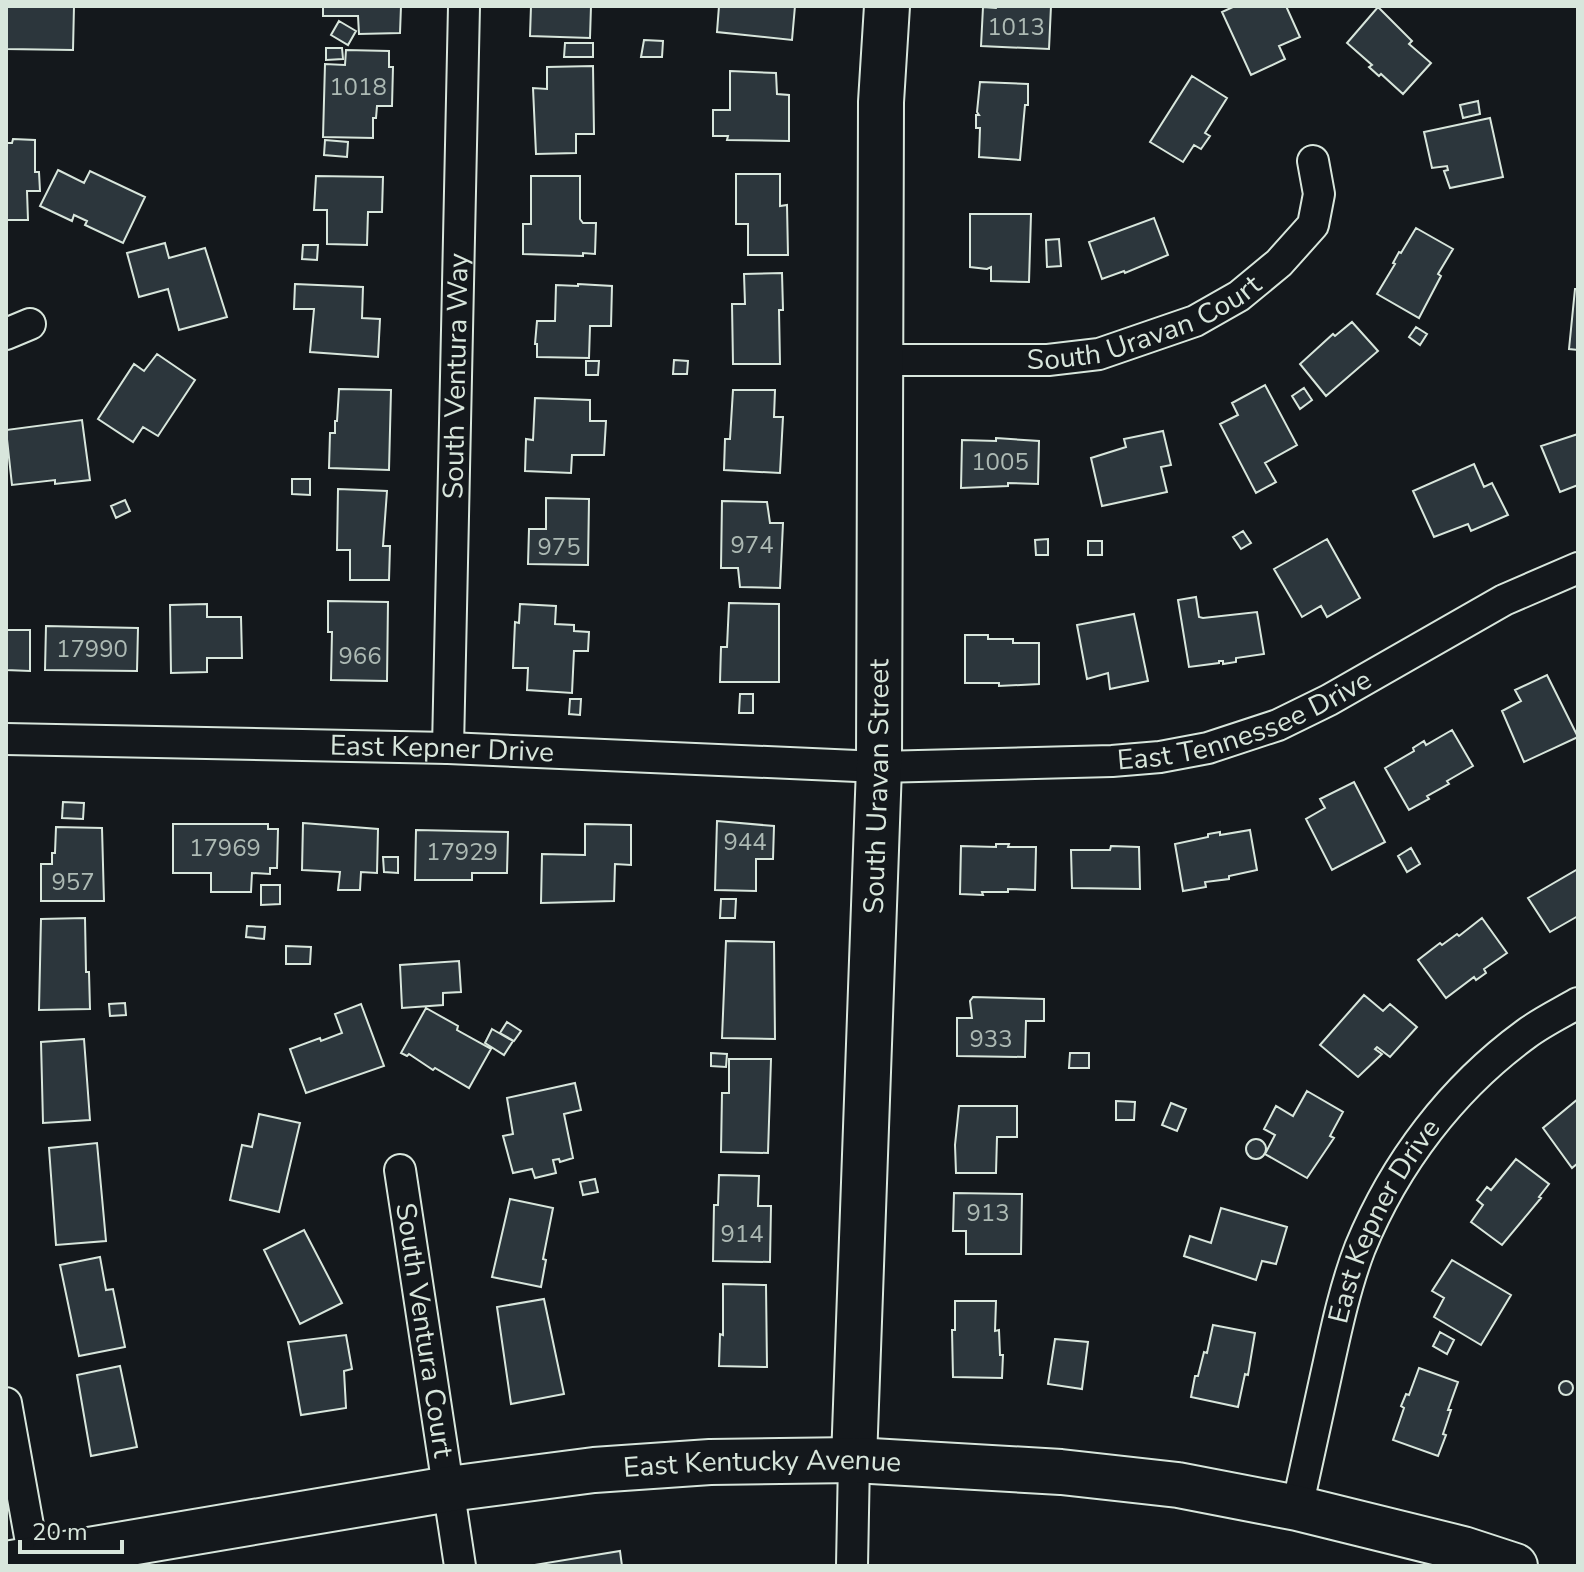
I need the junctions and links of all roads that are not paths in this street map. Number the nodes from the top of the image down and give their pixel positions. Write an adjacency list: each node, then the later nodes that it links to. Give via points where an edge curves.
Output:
1 (464, 6): 7 (street, South Ventura Way)
2 (887, 6): 4 (street, South Uravan Street, via 881,102)
3 (1313, 161): 4 (street, South Uravan Court, via 1319,194 1313,225 1249,288 1195,321 1099,354 1048,360)
4 (881, 360): 8 (street, South Uravan Street)
5 (1578, 568): 8 (street, East Tennessee Drive, via 1504,600 1278,725 1208,748 1112,761)
6 (6, 739): 7 (street, East Kepner Drive)
7 (448, 748): 8 (street, East Kepner Drive)
8 (879, 767): 12 (street, South Uravan Street)
9 (1578, 1003): 14 (street, East Kepner Drive, via 1526,1033 1469,1083 1405,1160 1380,1204 1359,1250 1338,1323)
10 (400, 1170): 13 (street, South Ventura Court)
11 (6, 1403): 15 (street)
12 (854, 1460): 13 (street, East Kentucky Avenue, via 617,1468); 14 (street, East Kentucky Avenue, via 1061,1472 1178,1485); 17 (street, South Uravan Street)
13 (449, 1489): 15 (street, East Kentucky Avenue); 16 (street, South Ventura Court)
14 (1297, 1508): 18 (street, East Kentucky Avenue)
15 (20, 1562)
16 (460, 1566)
17 (852, 1566)
18 (1515, 1566)

